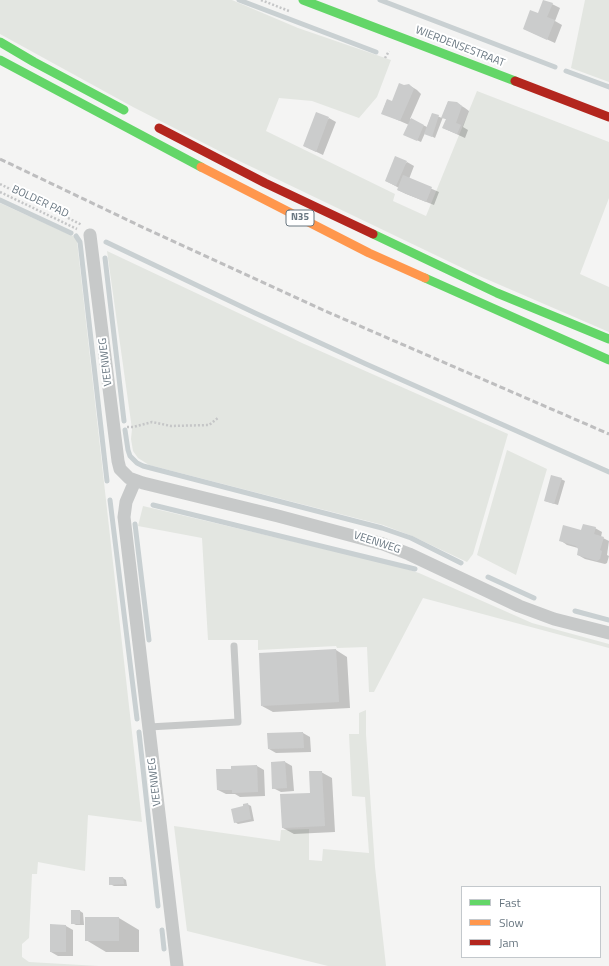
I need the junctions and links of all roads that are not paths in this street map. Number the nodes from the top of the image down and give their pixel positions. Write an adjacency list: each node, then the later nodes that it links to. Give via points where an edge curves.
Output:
1 (303, 0): 5 (main road, WIERDENSESTRAAT)
2 (0, 42): 4 (main road)
3 (0, 60): 9 (main road, N35, via 247,191 369,252)
4 (130, 113)
5 (609, 117)
6 (151, 124): 8 (main road, N35, via 264,184 476,283)
7 (90, 235): 10 (street, VEENWEG, via 118,461 120,469)
8 (609, 339)
9 (609, 360)
10 (135, 481): 11 (street, VEENWEG, via 388,545 519,606 554,619); 13 (street, VEENWEG, via 126,502 124,517)
11 (609, 633)
12 (234, 646): 13 (lane, via 238,722)
13 (149, 727): 14 (street, VEENWEG)
14 (177, 966)

